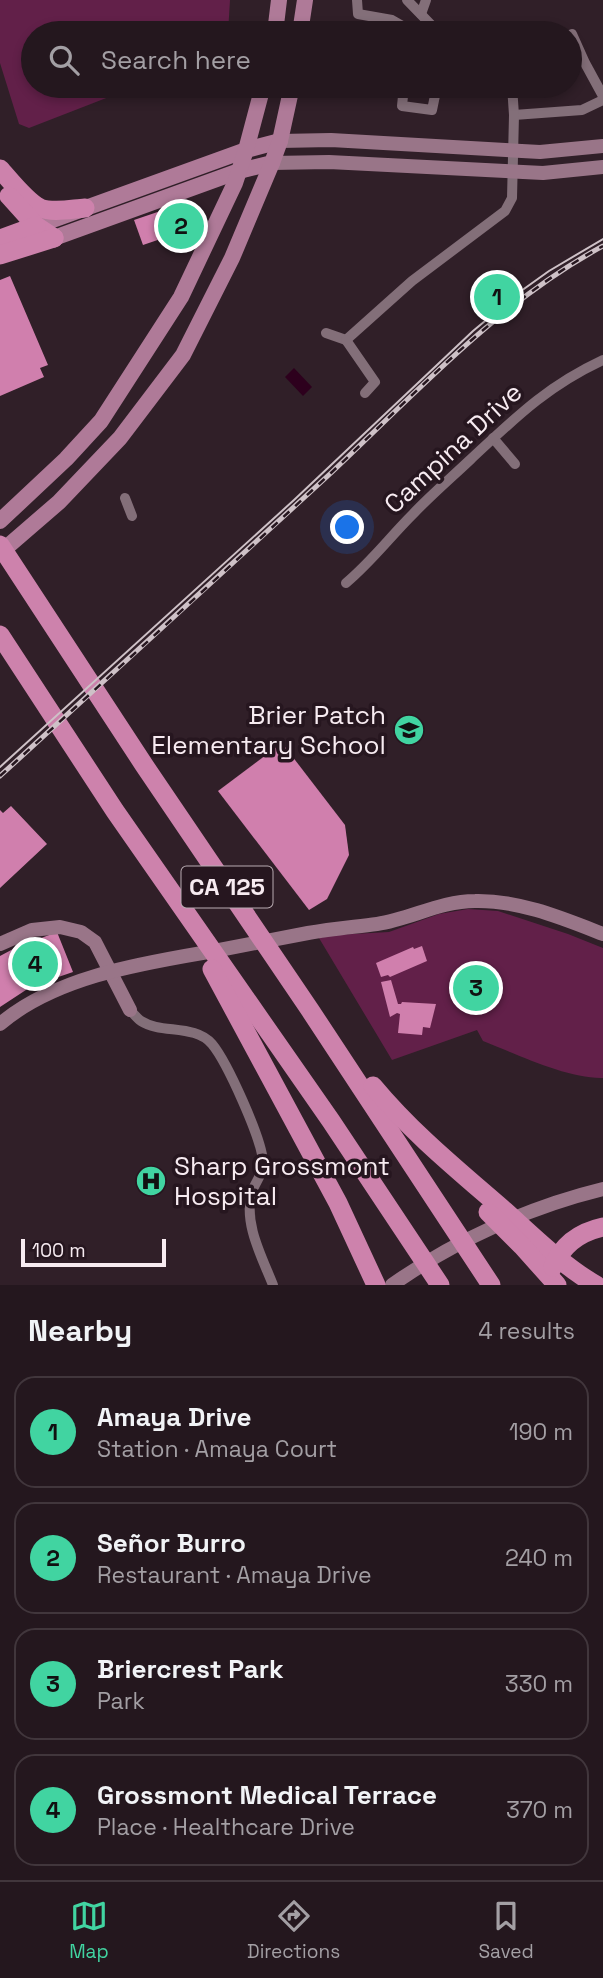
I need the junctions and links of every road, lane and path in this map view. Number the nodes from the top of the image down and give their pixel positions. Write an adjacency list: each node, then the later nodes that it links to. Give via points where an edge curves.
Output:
1 (279, 0): 7 (main road)
2 (305, 0): 8 (main road)
3 (358, 0): 9 (street, via 358,14)
4 (407, 0): 6 (street)
5 (426, 0): 6 (street)
6 (421, 14): 10 (street)
7 (276, 21)
8 (302, 21)
9 (395, 21)
10 (428, 21)
11 (582, 58): 17 (street)
12 (260, 98): 21 (main road)
13 (289, 98): 19 (main road)
14 (403, 98): 15 (street, via 402,106 432,110)
15 (434, 98)
16 (513, 98): 18 (street)
17 (603, 98): 18 (street, via 582,110)
18 (514, 115): 22 (street)
19 (280, 141): 21 (main road); 22 (main road); 23 (main road)
20 (603, 146): 22 (main road)
21 (246, 149): 26 (main road); 29 (main road)
22 (514, 151): 27 (street)
23 (272, 163): 26 (main road); 27 (main road); 44 (main road, via 232,258 183,355 120,438 59,502)
24 (603, 167): 27 (main road)
25 (0, 169): 29 (highway, via 40,208)
26 (239, 171): 31 (main road); 42 (main road, via 181,297 101,421)
27 (511, 171): 35 (street, via 512,198 505,211 411,281)
28 (0, 186): 30 (highway)
29 (85, 208): 30 (main road)
30 (36, 226): 31 (highway); 32 (highway)
31 (54, 238): 33 (highway)
32 (0, 239)
33 (0, 255)
34 (326, 333): 35 (street)
35 (346, 340): 37 (street, via 375,382)
36 (603, 360): 38 (street, Campina Drive, via 541,396)
37 (365, 393)
38 (493, 438): 39 (street); 45 (street, Campina Drive)
39 (515, 464)
40 (125, 498): 41 (street)
41 (132, 516)
42 (0, 521)
43 (0, 545): 52 (highway, CA 125)
44 (0, 553)
45 (346, 583)
46 (0, 635): 47 (highway, CA 125)
47 (172, 894): 57 (highway); 62 (highway, CA 125)
48 (603, 934): 50 (main road, via 540,911 473,901 449,903 390,922)
49 (0, 944): 50 (main road, via 32,930 60,927 81,932 95,942)
50 (110, 972): 51 (main road); 53 (main road, via 35,1000)
51 (130, 1010): 59 (street, via 142,1022 201,1035 225,1065 263,1159 250,1210 255,1241)
52 (310, 1010): 55 (highway, via 393,1110); 58 (highway, CA 125)
53 (0, 1024)
54 (603, 1189): 61 (main road, via 498,1225)
55 (483, 1199): 64 (highway); 65 (highway)
56 (603, 1227): 63 (highway, via 573,1239 549,1276)
57 (367, 1256): 60 (highway); 61 (highway)
58 (491, 1284)
59 (273, 1285)
60 (376, 1285)
61 (390, 1285)
62 (440, 1285)
63 (549, 1285)
64 (557, 1285)
65 (596, 1285)

